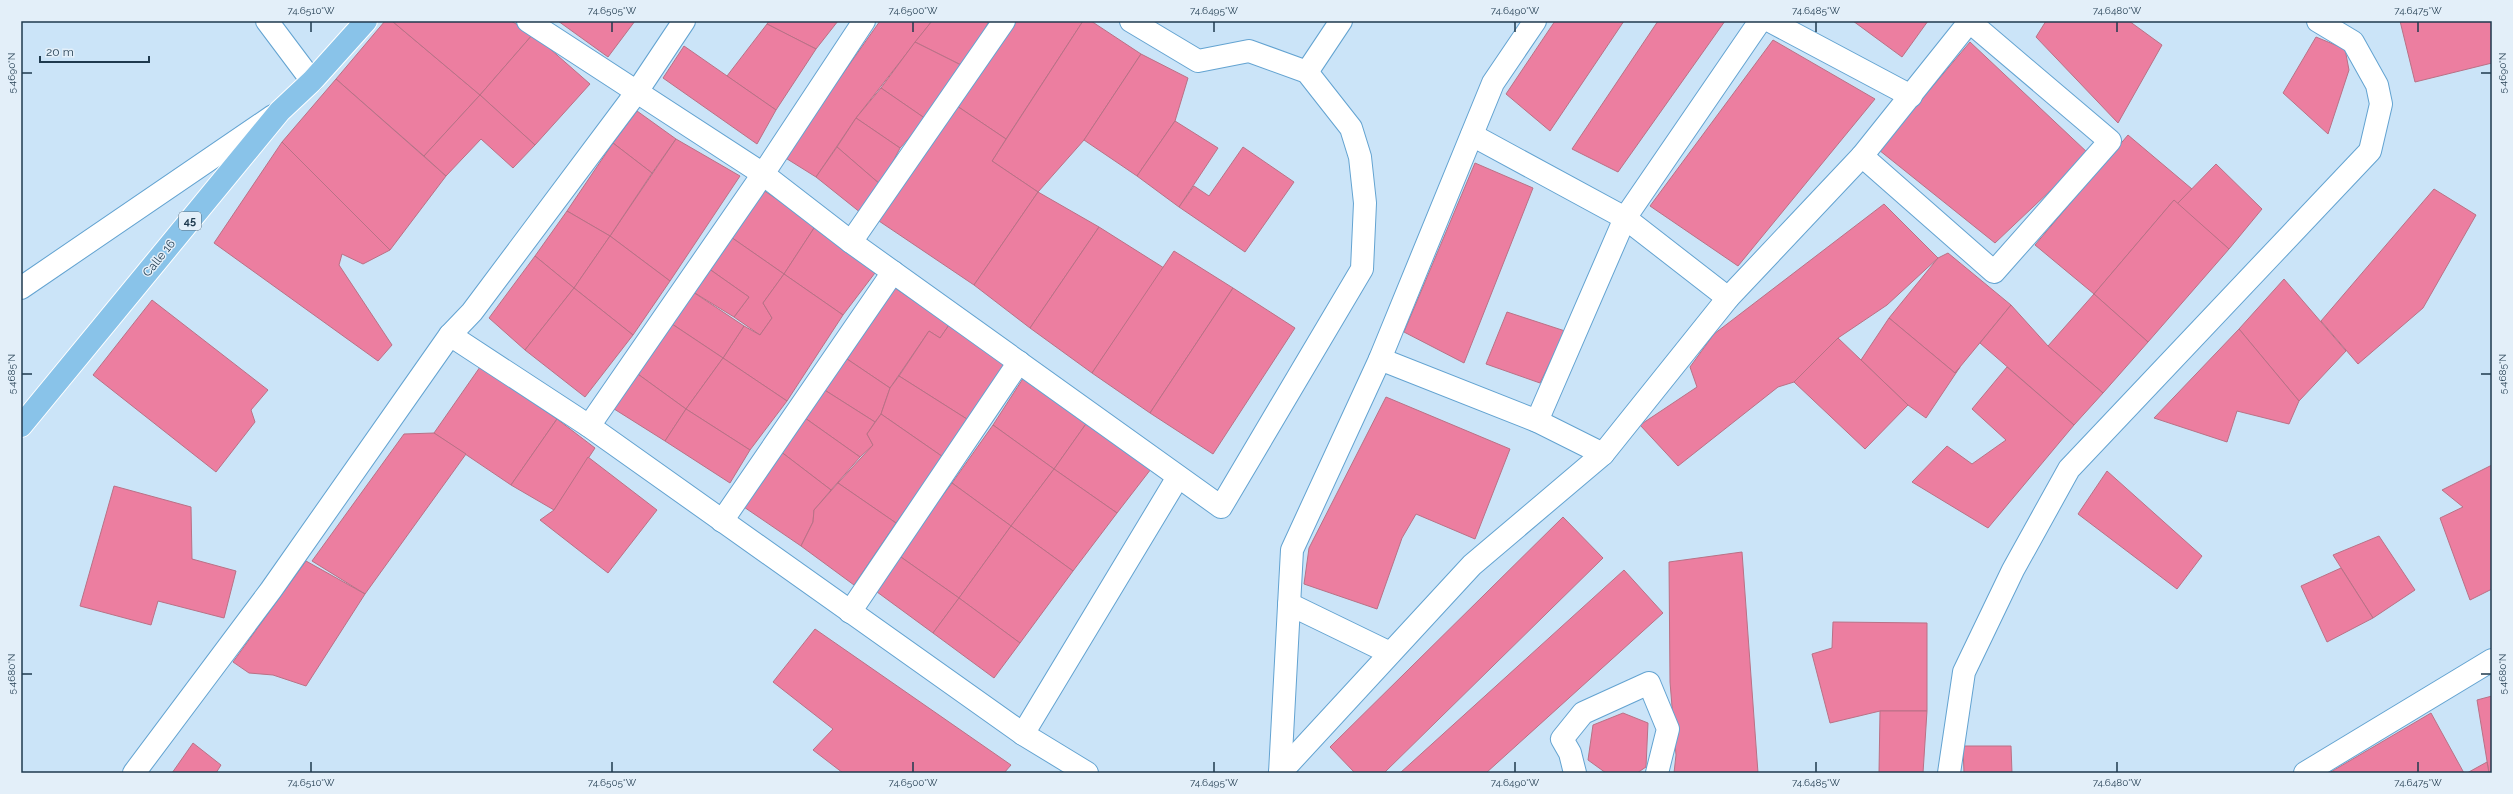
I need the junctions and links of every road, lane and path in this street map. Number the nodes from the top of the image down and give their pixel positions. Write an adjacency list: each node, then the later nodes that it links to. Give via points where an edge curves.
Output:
1 (267, 21): 15 (street)
2 (366, 21): 15 (main road, Calle 16 / 45)
3 (528, 21): 16 (street)
4 (684, 21): 16 (street)
5 (864, 21): 21 (street)
6 (1004, 21): 23 (street)
7 (1131, 21): 14 (street, via 1198,61 1249,51)
8 (1341, 21): 14 (street)
9 (1535, 21): 19 (street, via 1493,83)
10 (1760, 21): 22 (street)
11 (1770, 21): 17 (street)
12 (2318, 21): 46 (street, via 2353,42 2376,85 2381,104 2370,152 2070,469 2014,570 1964,672)
13 (1970, 22): 17 (street); 20 (street, via 2110,141 1994,272)
14 (1307, 72): 34 (street, via 1351,128 1360,158 1364,203 1362,269 1221,507)
15 (312, 81): 18 (main road, Calle 16 / 45)
16 (636, 93): 21 (street); 27 (street, via 472,312)
17 (1911, 96): 20 (street)
18 (280, 111): 25 (street); 31 (main road, Calle 16 / 45)
19 (1472, 135): 22 (street); 28 (street)
20 (1862, 156): 26 (street)
21 (762, 174): 23 (street); 32 (street)
22 (1625, 218): 26 (street); 30 (street)
23 (851, 242): 24 (street)
24 (893, 272): 29 (street); 35 (street)
25 (21, 288)
26 (1728, 298): 33 (street)
27 (450, 335): 32 (street); 41 (street, via 271,590)
28 (1380, 359): 30 (street); 36 (street, via 1292,550)
29 (1019, 362): 34 (street); 37 (street)
30 (1537, 421): 33 (street)
31 (21, 426)
32 (589, 426): 35 (street)
33 (1603, 454): 38 (street, via 1472,565)
34 (1178, 477): 40 (street)
35 (722, 521): 37 (street)
36 (1289, 604): 38 (street); 43 (street)
37 (850, 612): 40 (street)
38 (1390, 653): 43 (street)
39 (2492, 660): 47 (street)
40 (1023, 734): 42 (street)
41 (134, 773)
42 (1087, 773)
43 (1280, 773)
44 (1574, 773): 45 (street, via 1570,753 1562,739 1583,713 1649,683 1668,729)
45 (1657, 773)
46 (1949, 773)
47 (2305, 773)

